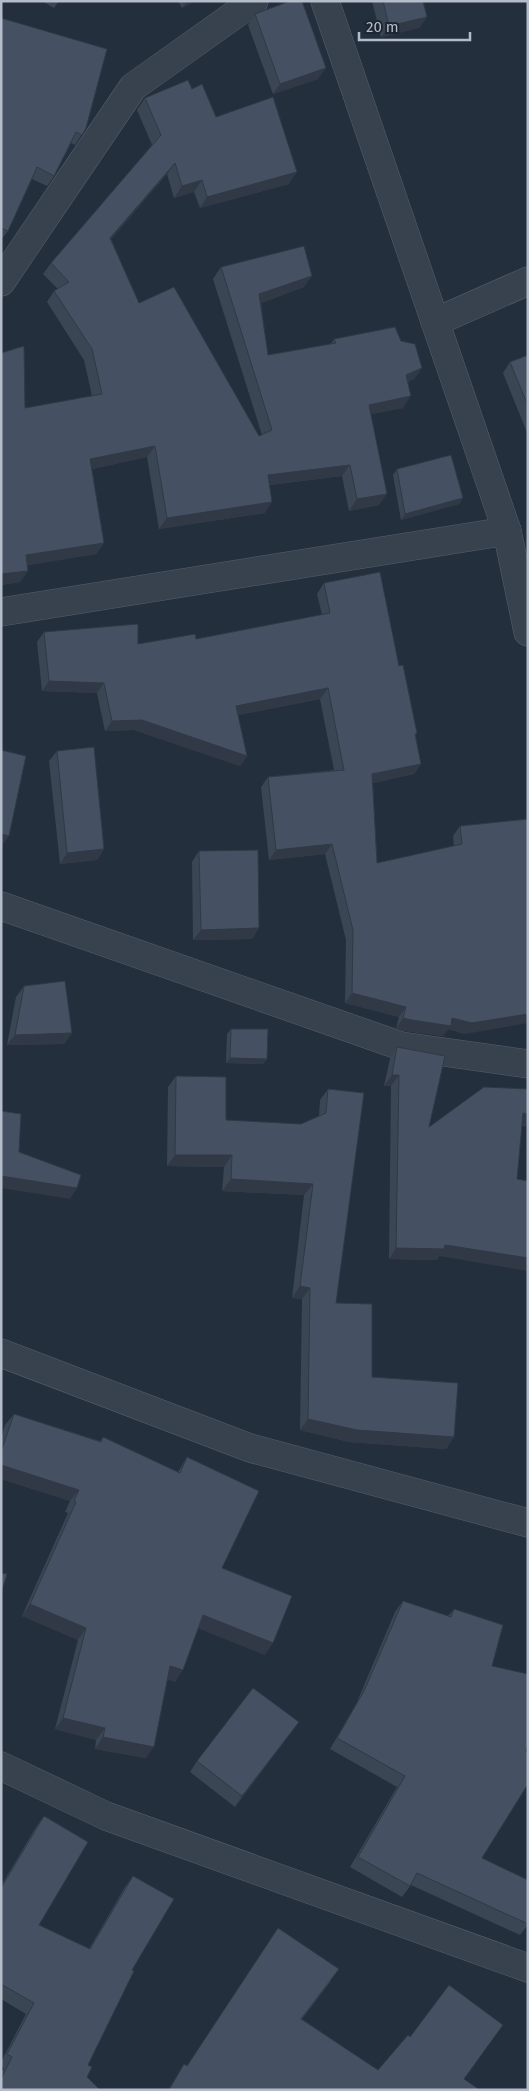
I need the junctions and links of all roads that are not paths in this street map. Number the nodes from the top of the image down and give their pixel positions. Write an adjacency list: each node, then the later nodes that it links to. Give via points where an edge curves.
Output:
1 (254, 1): 4 (street, via 133,87)
2 (325, 1): 5 (street)
3 (528, 281): 5 (street)
4 (1, 282)
5 (435, 322): 6 (street)
6 (507, 531): 7 (street); 8 (street)
7 (1, 612)
8 (528, 632)
9 (1, 906): 10 (street, via 401,1046)
10 (528, 1064)
11 (1, 1353): 12 (street, via 250,1448)
12 (528, 1523)
13 (1, 1766): 14 (street, via 106,1816)
14 (528, 1968)

